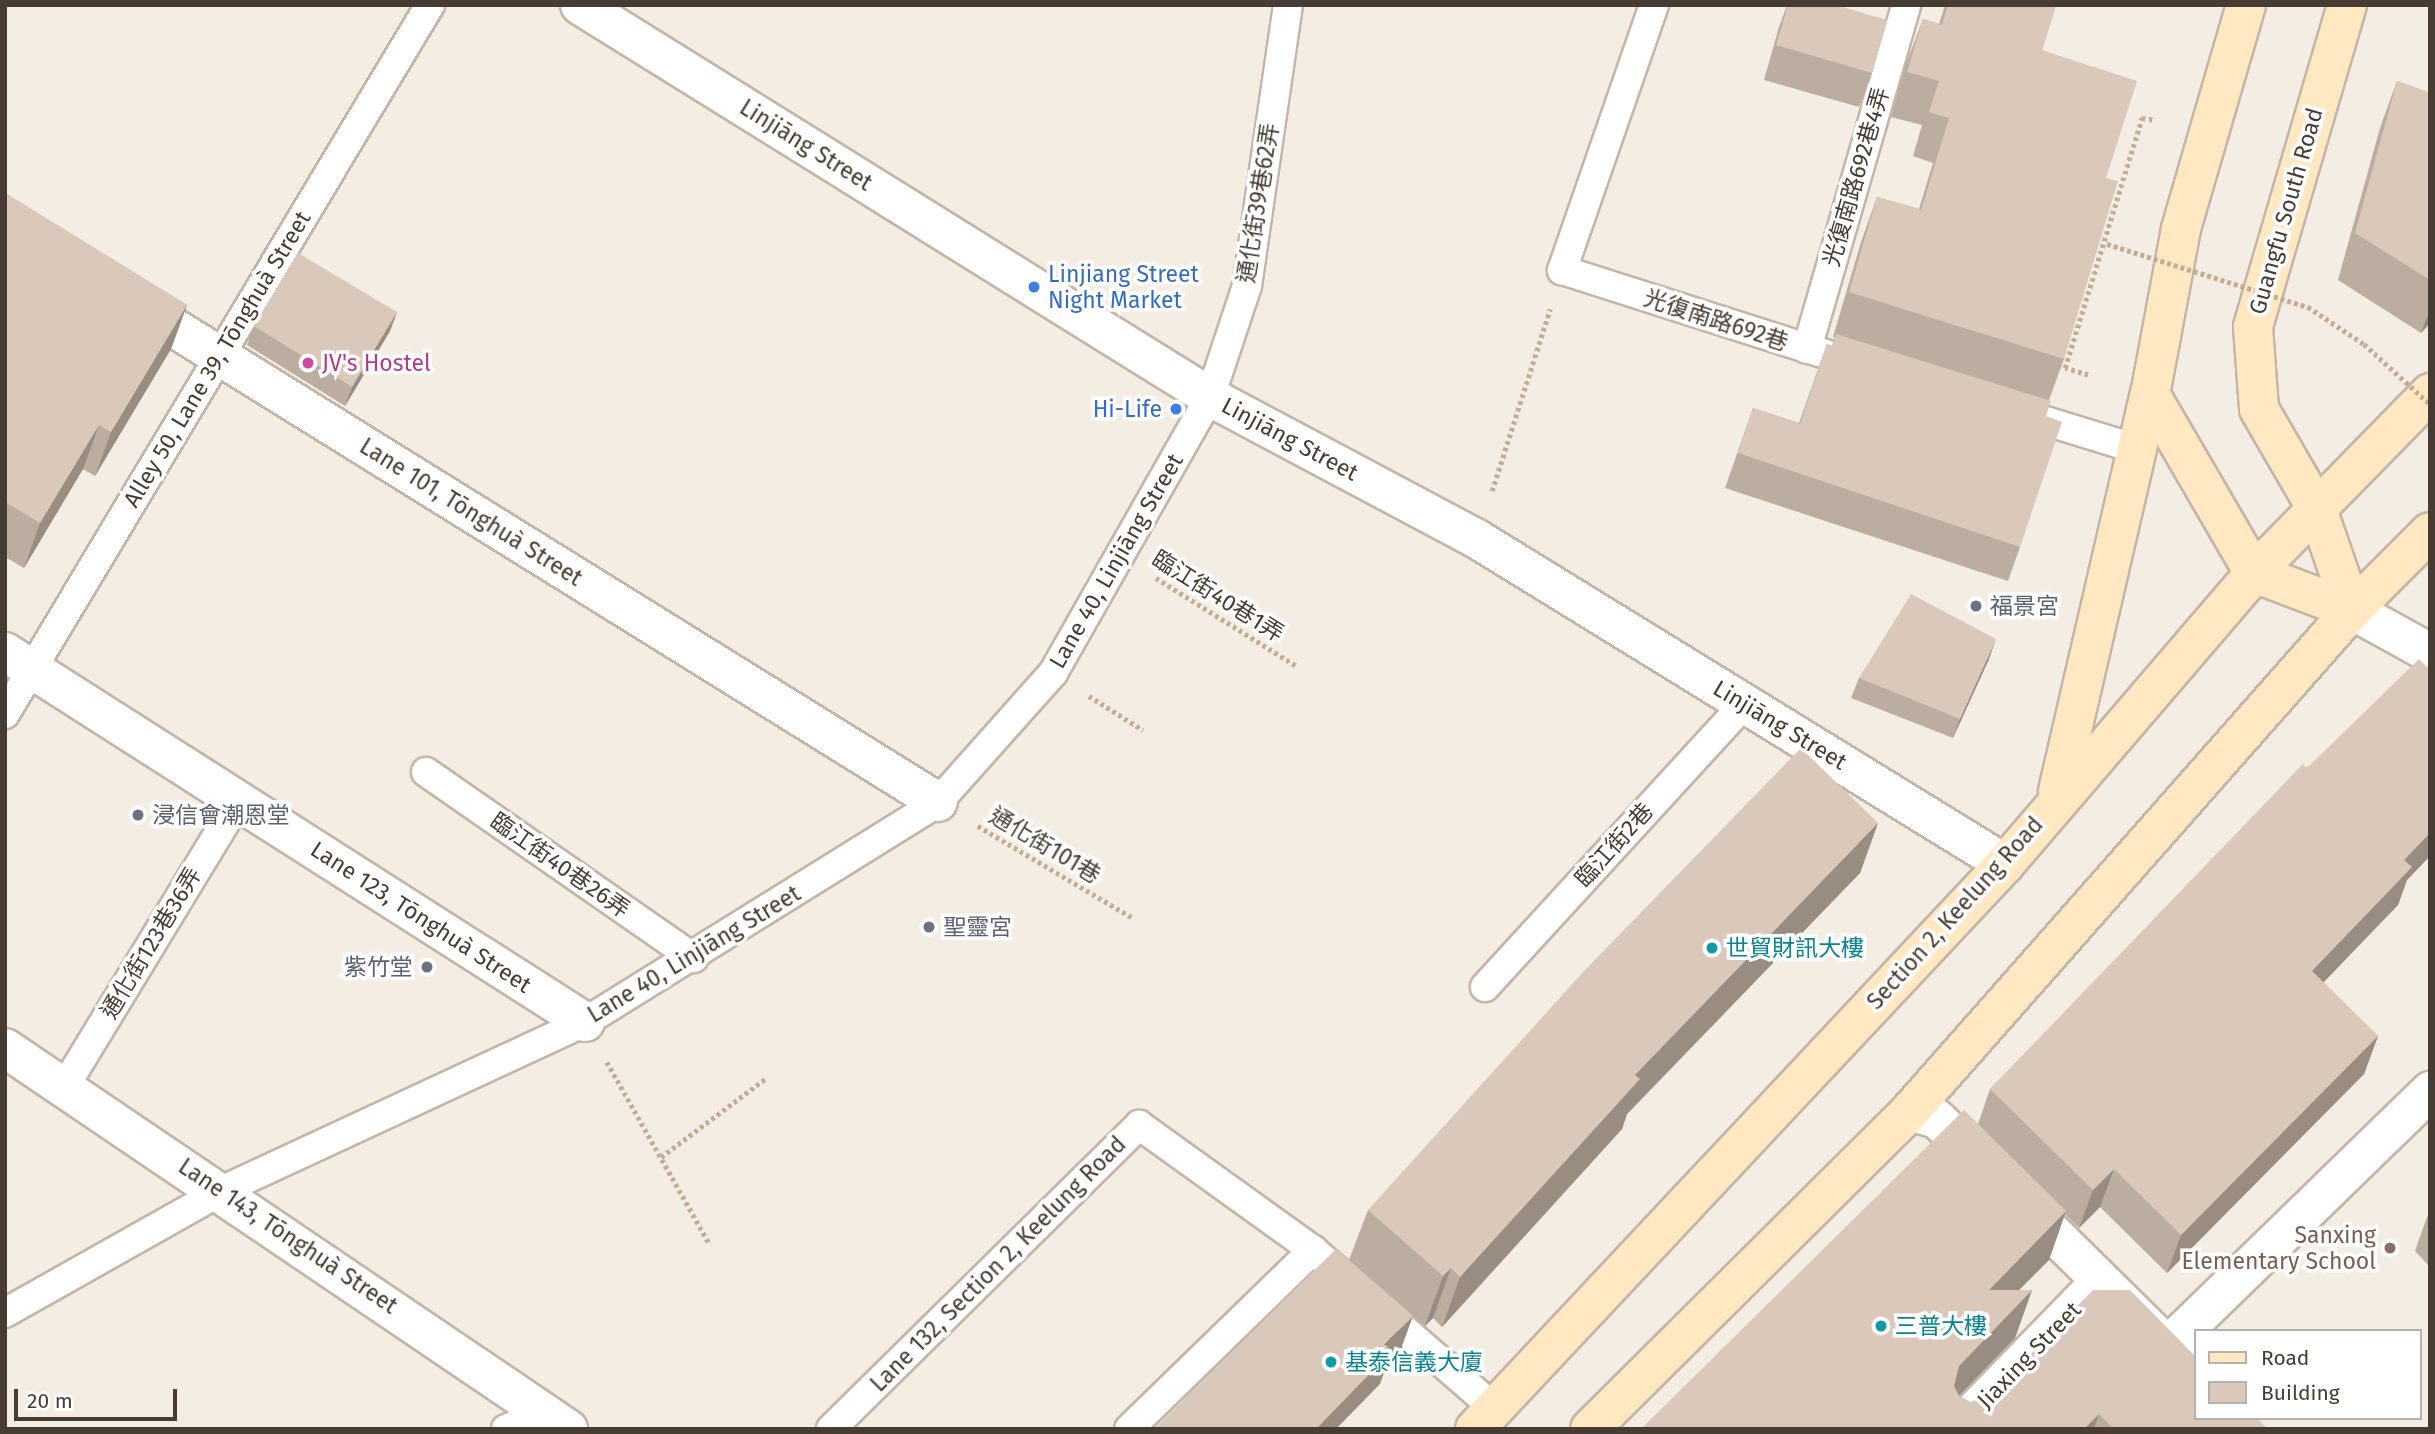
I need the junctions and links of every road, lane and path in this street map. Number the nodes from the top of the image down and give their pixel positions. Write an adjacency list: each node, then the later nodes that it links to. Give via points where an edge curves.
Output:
1 (430, 5): 13 (lane, Alley 50, Lane 39, Tōnghuà Street)
2 (580, 5): 18 (street, Linjiāng Street)
3 (1288, 5): 18 (lane, 通化街39巷62弄, via 1247,286)
4 (1654, 5): 10 (lane)
5 (1906, 5): 12 (lane, 光復南路692巷4弄)
6 (2246, 5): 17 (main road, via 2180,229)
7 (2347, 5): 22 (main road, Guangfu South Road, via 2253,327 2259,409)
8 (2156, 120): 9 (path, via 2142,118)
9 (2107, 244): 15 (path, via 2065,368); 19 (path, bridge, via 2308,307 2390,365)
10 (1562, 270): 12 (lane, 光復南路692巷); 24 (path)
11 (100, 281): 13 (street, Lane 101, Tōnghuà Street)
12 (1807, 349): 14 (lane, 光復南路692巷)
13 (218, 356): 29 (lane, Alley 50, Lane 39, Tōnghuà Street); 38 (street, Lane 101, Tōnghuà Street)
14 (1887, 373)
15 (2088, 375)
16 (2430, 393): 22 (main road, Section 2, Keelung Road)
17 (2150, 394): 21 (main road); 26 (main road)
18 (1210, 397): 24 (street, Linjiāng Street); 25 (lane, Lane 40, Linjiāng Street)
19 (2430, 404)
20 (1994, 406): 21 (lane)
21 (2137, 449): 36 (main road)
22 (2317, 509): 26 (main road, Section 2, Keelung Road); 27 (main road, Guangfu South Road)
23 (2430, 532): 27 (main road)
24 (1477, 539): 32 (street, Linjiāng Street)
25 (1120, 555): 30 (path, 臨江街40巷1弄); 31 (lane, Lane 40, Linjiāng Street)
26 (2254, 573): 27 (main road); 36 (main road, Section 2, Keelung Road)
27 (2352, 610): 28 (street); 48 (main road)
28 (2430, 653)
29 (19, 661): 33 (lane, Alley 50, Lane 39, Tōnghuà Street); 37 (street, Lane 123, Tōnghuà Street)
30 (1298, 667)
31 (1053, 673): 34 (path); 38 (lane, Lane 40, Linjiāng Street)
32 (1744, 704): 39 (street, Linjiāng Street); 42 (lane, 臨江街2巷)
33 (5, 713)
34 (1143, 730)
35 (426, 772): 41 (lane, 臨江街40巷26弄)
36 (2057, 799): 39 (main road, Section 2, Keelung Road)
37 (238, 801): 43 (street, Lane 123, Tōnghuà Street); 46 (lane, 通化街123巷36弄)
38 (938, 802): 40 (path, 通化街101巷); 41 (lane, Lane 40, Linjiāng Street)
39 (2006, 864): 57 (main road, Section 2, Keelung Road)
40 (1133, 918)
41 (694, 957): 43 (lane, Lane 40, Linjiāng Street)
42 (1485, 986)
43 (584, 1022): 49 (path); 50 (lane, Lane 40, Linjiāng Street)
44 (5, 1048): 46 (street, Lane 143, Tōnghuà Street)
45 (765, 1079): 49 (path)
46 (65, 1086): 50 (street, Lane 143, Tōnghuà Street)
47 (2430, 1091): 55 (street)
48 (1910, 1111): 53 (street, via 1937,1119); 62 (main road)
49 (661, 1157): 51 (path)
50 (223, 1190): 54 (lane, Lane 40, Linjiāng Street); 58 (street, Lane 143, Tōnghuà Street)
51 (710, 1245)
52 (1313, 1250): 57 (lane, Lane 132, Section 2, Keelung Road); 60 (lane, Lane 132, Section 2, Keelung Road, via 1139,1125); 61 (lane)
53 (2101, 1281): 55 (street); 63 (street, Jiaxing Street)
54 (5, 1313)
55 (2168, 1346): 56 (street)
56 (2194, 1373)
57 (1485, 1419)
58 (557, 1421): 59 (lane)
59 (506, 1429)
60 (831, 1429)
61 (1129, 1429)
62 (1590, 1429)
63 (1957, 1429)

